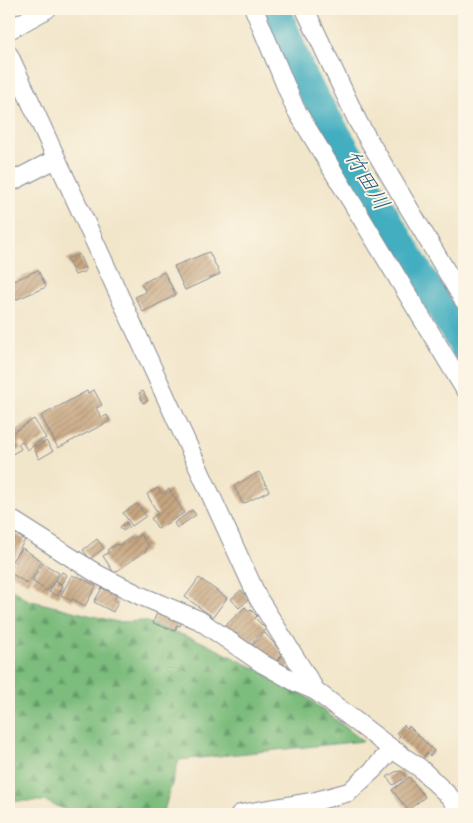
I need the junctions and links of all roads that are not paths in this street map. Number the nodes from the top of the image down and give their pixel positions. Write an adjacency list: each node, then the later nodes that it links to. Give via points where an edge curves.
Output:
1 (47, 9): 4 (street)
2 (254, 9): 9 (street, via 295,108)
3 (305, 9): 8 (street, via 358,122)
4 (9, 30)
5 (9, 55): 6 (street)
6 (56, 159): 7 (street); 11 (street, via 258,598)
7 (9, 183)
8 (464, 301)
9 (464, 388)
10 (9, 518): 11 (street, via 99,575 199,620 263,664)
11 (316, 691): 12 (street)
12 (392, 749): 13 (street, via 349,792); 14 (street, via 420,768 450,797)
13 (240, 814)
14 (462, 814)

